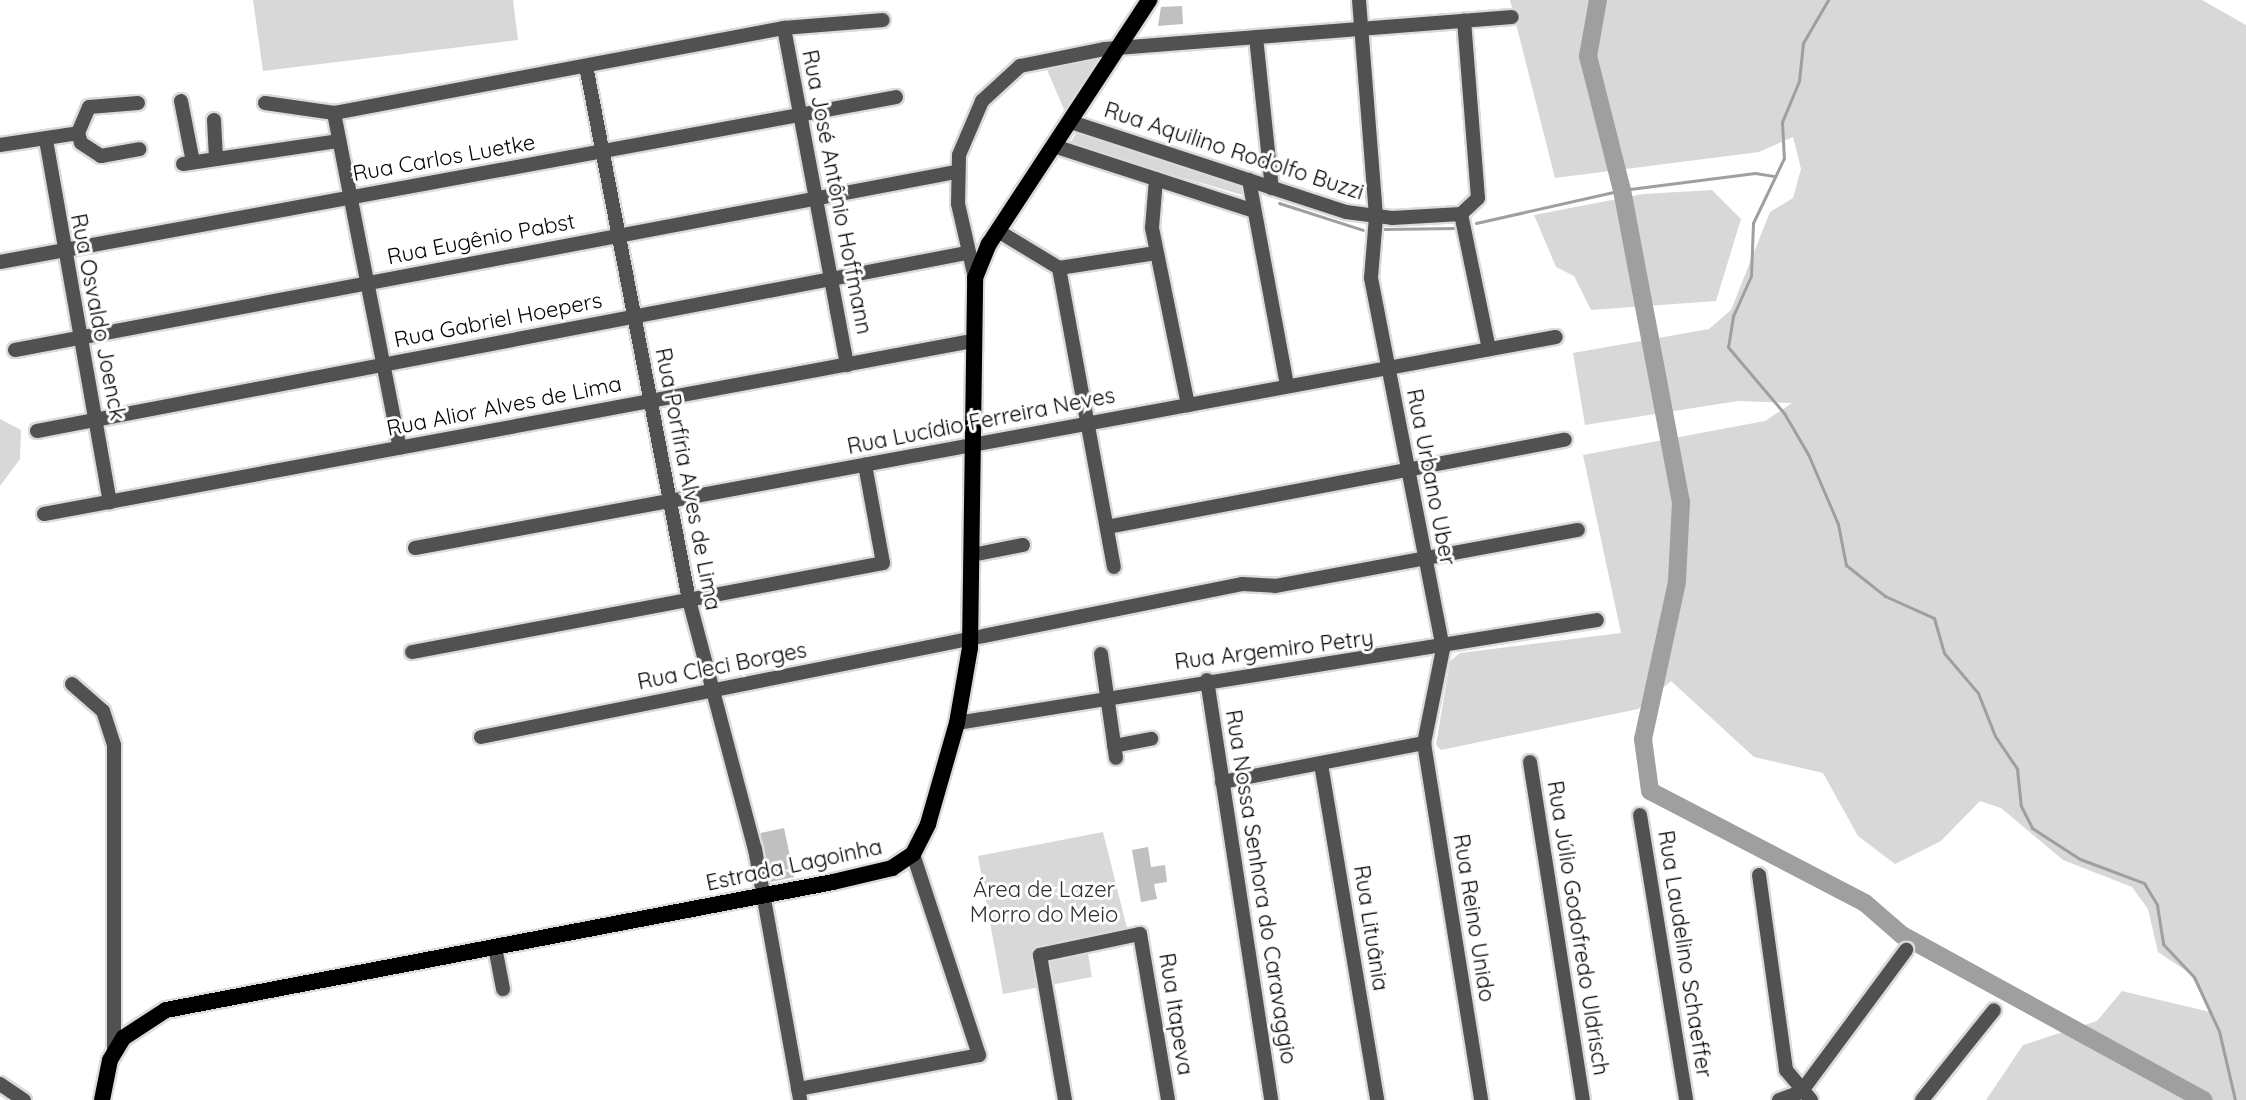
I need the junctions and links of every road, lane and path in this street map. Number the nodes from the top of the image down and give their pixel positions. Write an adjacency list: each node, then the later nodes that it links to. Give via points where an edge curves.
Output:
1 (1149, 0): 9 (main road)
2 (1359, 0): 7 (street, Rua Urbano Uber)
3 (1512, 17): 5 (street, Estrada Lagoinha)
4 (883, 20): 6 (street)
5 (1464, 21): 7 (street, Estrada Lagoinha); 34 (street, via 1476,203)
6 (784, 28): 10 (street); 16 (street, Rua José Antônio Hoffmann)
7 (1361, 29): 8 (street, Estrada Lagoinha); 35 (street, Rua Urbano Uber)
8 (1256, 37): 9 (street, Estrada Lagoinha); 30 (street)
9 (1121, 48): 18 (main road); 27 (street, Estrada Lagoinha, via 1039,59 1012,72 971,120)
10 (586, 66): 15 (street); 25 (street, Rua Porfíria Alves de Lima)
11 (896, 97): 16 (street, Rua Carlos Luetke)
12 (181, 101): 26 (street, via 188,163)
13 (138, 103): 19 (street, via 89,107)
14 (265, 103): 15 (street)
15 (334, 113): 21 (street)
16 (800, 114): 25 (street, Rua Carlos Luetke); 32 (street, Rua José Antônio Hoffmann)
17 (214, 120): 26 (street)
18 (1071, 122): 23 (main road); 29 (street, Rua Aquilino Rodolfo Buzzi)
19 (78, 133): 20 (street); 24 (street, via 81,143 101,156)
20 (46, 140): 22 (street); 38 (street, Rua Osvaldo Joenck)
21 (339, 141): 26 (street); 31 (street)
22 (0, 145)
23 (1054, 146): 28 (street); 36 (main road)
24 (139, 149)
25 (602, 151): 31 (street, Rua Carlos Luetke); 37 (street, Rua Porfíria Alves de Lima)
26 (216, 159)
27 (956, 172): 32 (street, Rua Eugênio Pabst); 39 (street, Estrada Lagoinha)
28 (1156, 179): 33 (street); 40 (street, via 1150,209)
29 (1249, 180): 30 (street, Rua Aquilino Rodolfo Buzzi); 33 (street)
30 (1272, 188): 35 (street, Rua Aquilino Rodolfo Buzzi)
31 (350, 198): 38 (street, Rua Carlos Luetke); 45 (street)
32 (816, 198): 37 (street, Rua Eugênio Pabst); 44 (street, Rua José Antônio Hoffmann)
33 (1251, 210): 55 (street)
34 (1461, 214): 35 (street, Rua Aquilino Rodolfo Buzzi); 50 (street)
35 (1376, 217): 54 (street, Rua Urbano Uber, via 1371,278)
36 (998, 231): 42 (street); 43 (main road)
37 (618, 236): 45 (street, Rua Eugênio Pabst); 46 (street, Rua Porfíria Alves de Lima)
38 (66, 251): 41 (street, Rua Carlos Luetke); 47 (street, Rua Osvaldo Joenck)
39 (967, 253): 43 (street, Estrada Lagoinha); 44 (street, Rua Gabriel Hoepers)
40 (1156, 253): 42 (street); 57 (street)
41 (0, 262)
42 (1059, 268): 59 (street)
43 (975, 278): 49 (main road, Estrada Lagoinha)
44 (831, 279): 46 (street, Rua Gabriel Hoepers); 53 (street, Rua José Antônio Hoffmann)
45 (367, 283): 47 (street, Rua Eugênio Pabst); 52 (street)
46 (633, 317): 52 (street, Rua Gabriel Hoepers); 56 (street, Rua Porfíria Alves de Lima)
47 (81, 337): 51 (street, Rua Eugênio Pabst); 58 (street, Rua Osvaldo Joenck)
48 (1556, 337): 50 (street, Rua Lucídio Ferreira Neves)
49 (972, 341): 53 (street, Rua Alior Alves de Lima); 62 (main road, Estrada Lagoinha)
50 (1489, 349): 54 (street, Rua Lucídio Ferreira Neves)
51 (15, 350)
52 (383, 365): 58 (street, Rua Gabriel Hoepers); 63 (street)
53 (847, 365): 56 (street, Rua Alior Alves de Lima)
54 (1388, 367): 55 (street, Rua Lucídio Ferreira Neves); 65 (street, Rua Urbano Uber)
55 (1287, 386): 57 (street, Rua Lucídio Ferreira Neves)
56 (650, 401): 63 (street, Rua Alior Alves de Lima); 66 (street, Rua Porfíria Alves de Lima)
57 (1188, 405): 59 (street, Rua Lucídio Ferreira Neves)
58 (95, 419): 60 (street, Rua Gabriel Hoepers); 67 (street, Rua Osvaldo Joenck)
59 (1087, 424): 62 (street, Rua Lucídio Ferreira Neves); 69 (street)
60 (37, 431)
61 (1565, 440): 65 (street)
62 (972, 446): 64 (street, Rua Lucídio Ferreira Neves); 73 (main road, Estrada Lagoinha)
63 (400, 448): 67 (street, Rua Alior Alves de Lima)
64 (865, 465): 66 (street, Rua Lucídio Ferreira Neves); 76 (street, via 883,563)
65 (1408, 470): 69 (street); 74 (street, Rua Urbano Uber)
66 (669, 501): 72 (street, Rua Lucídio Ferreira Neves); 76 (street, Rua Porfíria Alves de Lima)
67 (110, 502): 68 (street, Rua Alior Alves de Lima)
68 (44, 514)
69 (1107, 527): 75 (street)
70 (1578, 530): 74 (street, Rua Cleci Borges)
71 (1023, 545): 73 (street)
72 (415, 548)
73 (972, 555): 78 (main road, Estrada Lagoinha)
74 (1425, 558): 78 (street, Rua Cleci Borges, via 1275,586 1242,584); 79 (street, Rua Urbano Uber)
75 (1114, 567)
76 (689, 600): 80 (street); 84 (street, Rua Porfíria Alves de Lima)
77 (1597, 620): 79 (street, Rua Argemiro Petry)
78 (971, 638): 84 (street, Rua Cleci Borges); 86 (main road, Estrada Lagoinha)
79 (1443, 649): 82 (street, Rua Argemiro Petry); 89 (street, Rua Urbano Uber)
80 (412, 652)
81 (1101, 654): 85 (street)
82 (1207, 680): 85 (street, Rua Argemiro Petry); 92 (street, Rua Nossa Senhora do Caravaggio)
83 (72, 684): 101 (street, via 103,711 114,745)
84 (709, 691): 87 (street, Rua Cleci Borges); 96 (street, Rua Porfíria Alves de Lima)
85 (1107, 697): 86 (street, Rua Argemiro Petry); 88 (street, via 1115,752)
86 (957, 723): 94 (main road, Estrada Lagoinha, via 928,824)
87 (481, 737)
88 (1151, 739)
89 (1424, 743): 91 (street); 111 (street, Rua Reino Unido)
90 (1530, 762): 112 (street, Rua Júlio Godofredo Uldrisch)
91 (1321, 764): 92 (street); 110 (street, Rua Lituânia)
92 (1222, 782): 109 (street, Rua Nossa Senhora do Caravaggio)
93 (1640, 815): 113 (street, Rua Laudelino Schaeffer)
94 (913, 854): 96 (main road, Estrada Lagoinha, via 881,872); 103 (street, via 979,1055)
95 (1759, 875): 104 (street, via 1786,1070)
96 (764, 896): 97 (main road, Estrada Lagoinha); 103 (street, Rua Porfíria Alves de Lima)
97 (495, 947): 99 (street); 101 (main road, Estrada Lagoinha, via 166,1010 130,1029)
98 (1906, 950): 104 (street)
99 (503, 989)
100 (1994, 1010): 115 (street)
101 (114, 1050): 106 (main road)
102 (0, 1084): 105 (street)
103 (799, 1094)
104 (1806, 1096): 114 (street)
105 (24, 1100)
106 (102, 1100)
107 (1065, 1100): 108 (street, Rua Itapeva, via 1040,955 1140,934)
108 (1168, 1100)
109 (1271, 1100)
110 (1377, 1100)
111 (1481, 1100)
112 (1583, 1100)
113 (1686, 1100)
114 (1779, 1100)
115 (1922, 1100)

